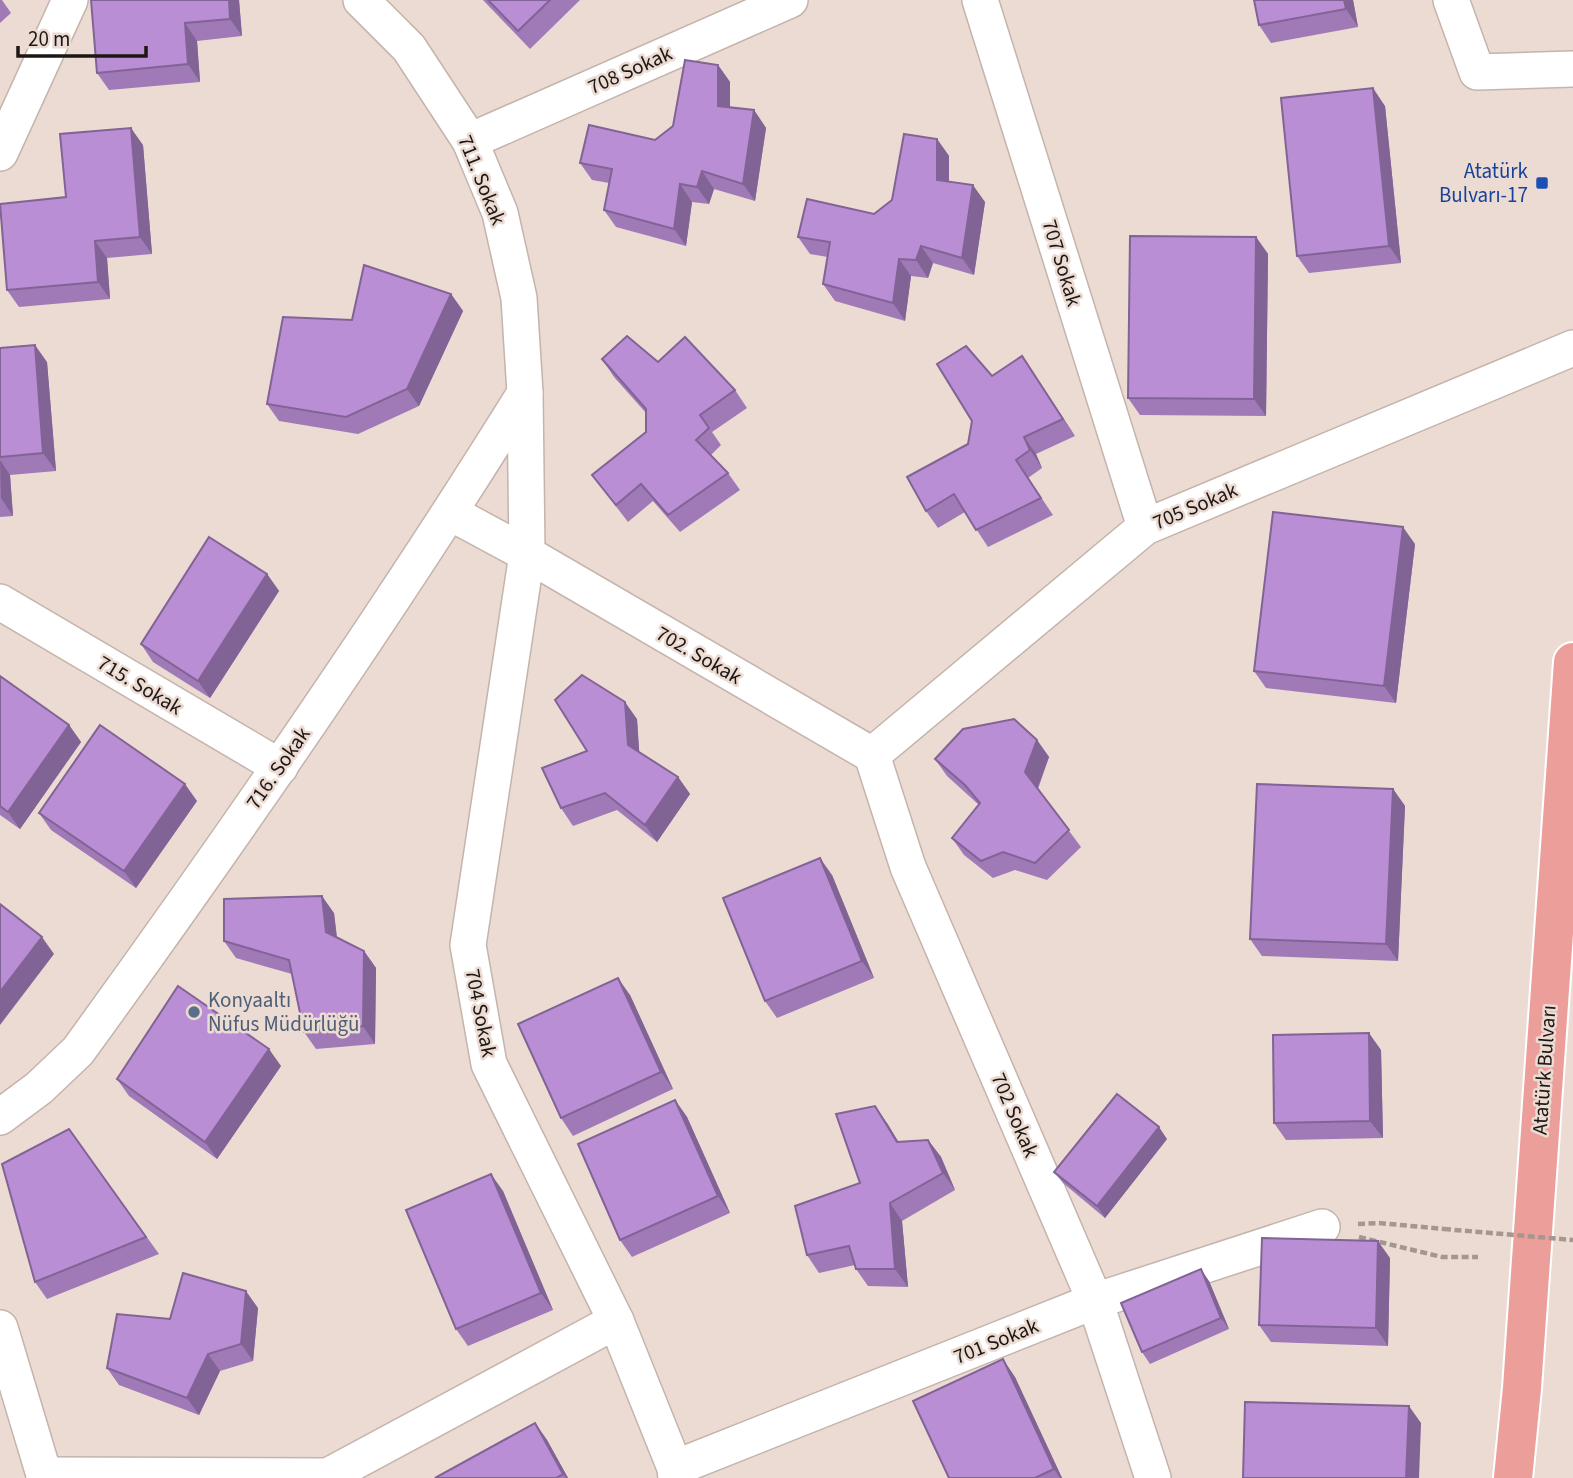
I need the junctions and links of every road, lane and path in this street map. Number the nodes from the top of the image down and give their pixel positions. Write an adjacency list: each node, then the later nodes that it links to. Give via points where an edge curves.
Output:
1 (71, 0): 8 (street)
2 (361, 0): 7 (street, 711. Sokak, via 409,48)
3 (790, 0): 7 (street, 708 Sokak)
4 (980, 0): 12 (street, 707 Sokak)
5 (1451, 0): 6 (street, via 1477,72)
6 (1573, 69)
7 (470, 141): 10 (street, 711. Sokak, via 500,213 519,298)
8 (0, 153)
9 (1573, 348): 12 (street, 705 Sokak)
10 (525, 393): 11 (street, 716. Sokak); 13 (street, 711. Sokak)
11 (450, 513): 13 (street, 702. Sokak); 17 (street, 716. Sokak)
12 (1144, 527): 16 (street, 705 Sokak)
13 (527, 554): 16 (street, 702. Sokak); 23 (street, 704 Sokak, via 468,945 489,1064)
14 (0, 602): 17 (street, 715. Sokak)
15 (1573, 662): 28 (main road, Atatürk Bulvarı)
16 (872, 755): 22 (street, 702 Sokak, via 908,867)
17 (280, 767): 18 (street, 716. Sokak, via 78,1051)
18 (0, 1116)
19 (1322, 1227): 20 (path, bridge, via 1379,1223); 21 (path, via 1442,1257); 22 (street, 701 Sokak)
20 (1573, 1240)
21 (1478, 1258)
22 (1095, 1301): 25 (street, 701 Sokak); 27 (street, 702 Sokak)
23 (616, 1321): 25 (street, 704 Sokak); 26 (street, via 328,1476)
24 (0, 1328): 26 (street)
25 (676, 1473)
26 (44, 1477)
27 (1153, 1478)
28 (1513, 1478)

